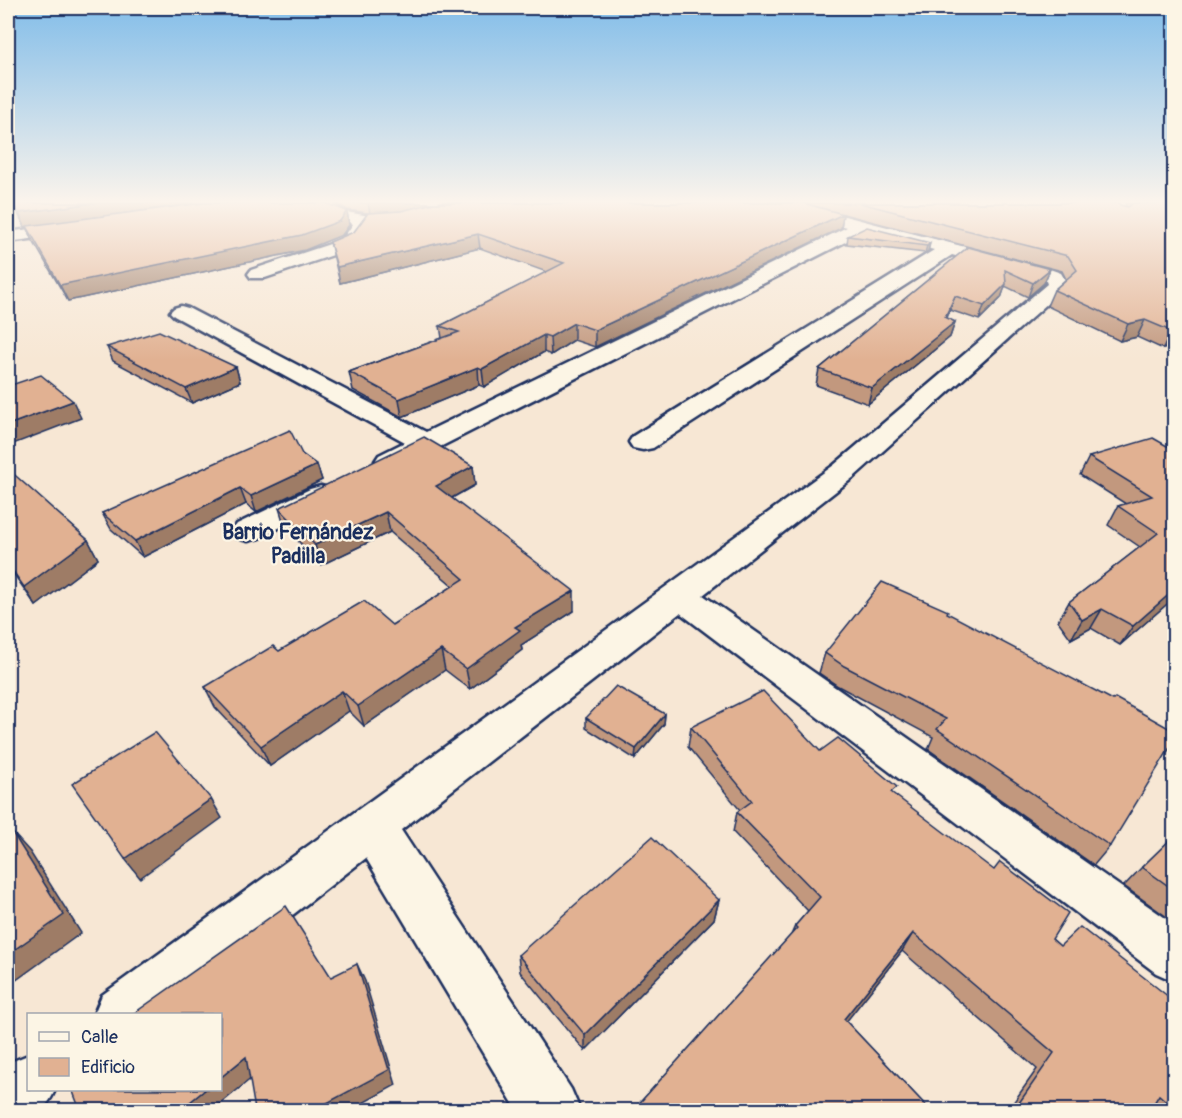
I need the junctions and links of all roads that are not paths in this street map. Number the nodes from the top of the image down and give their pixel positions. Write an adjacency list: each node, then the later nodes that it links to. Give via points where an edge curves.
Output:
1 (314, 255): 5 (street)
2 (804, 255): 8 (street)
3 (940, 255): 7 (street)
4 (978, 255): 12 (street, via 1054,277 1058,285 844,471)
5 (258, 274)
6 (181, 312): 8 (street)
7 (643, 442)
8 (426, 443): 9 (street)
9 (373, 469)
10 (342, 484): 11 (street)
11 (248, 531)
12 (680, 596): 13 (street); 14 (street)
13 (372, 826): 15 (street); 18 (street)
14 (1174, 955)
15 (122, 1013)
16 (27, 1085): 17 (street)
17 (8, 1099)
18 (550, 1110)

